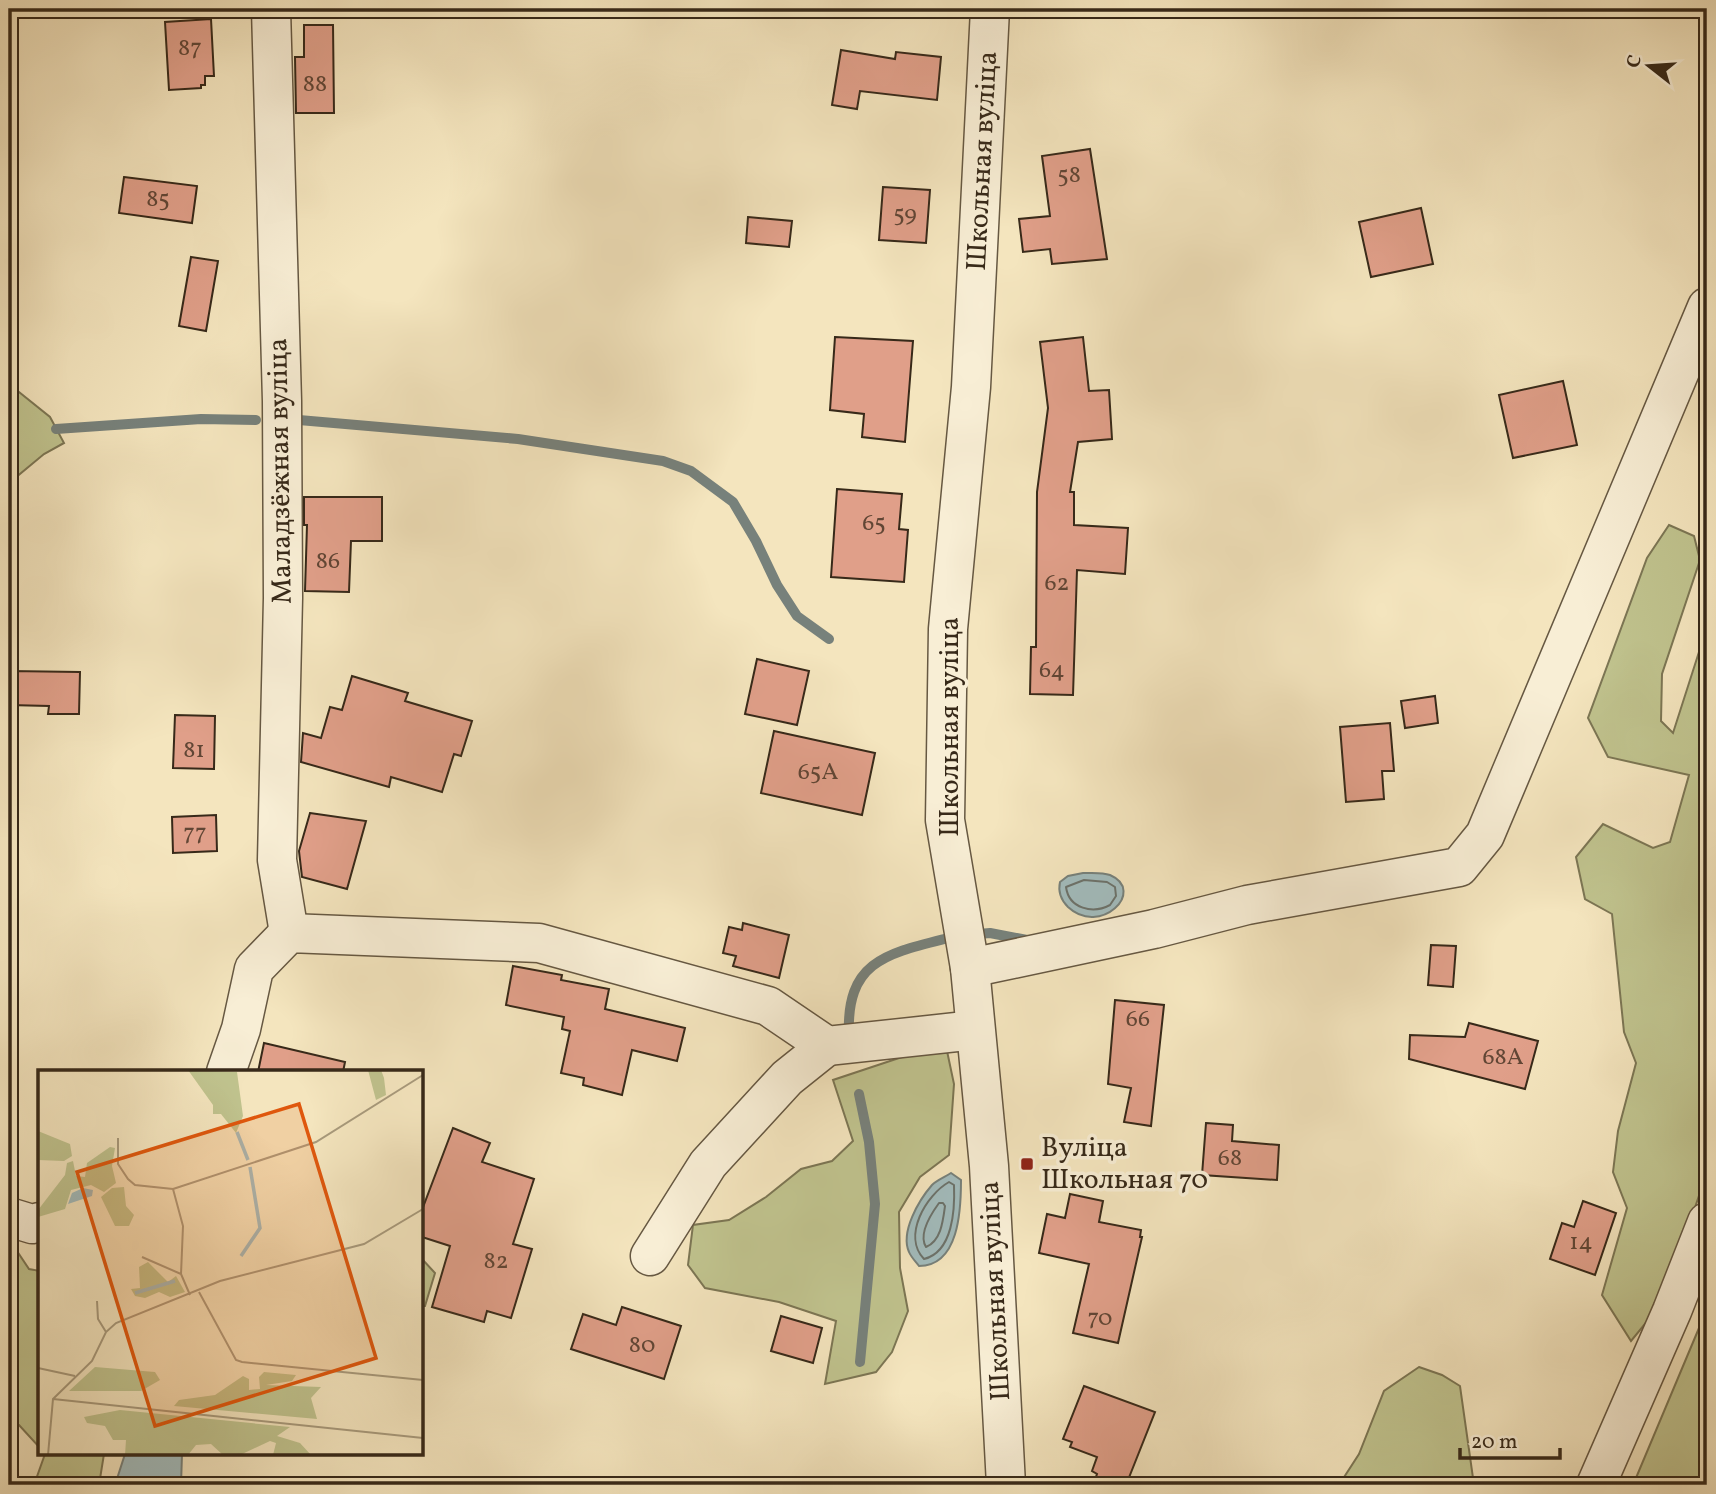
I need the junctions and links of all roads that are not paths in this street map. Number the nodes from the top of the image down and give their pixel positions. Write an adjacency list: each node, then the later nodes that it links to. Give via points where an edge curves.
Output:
1 (271, 9): 4 (street, Маладзёжная вуліца, via 282,401 283,598 276,860)
2 (990, 9): 5 (street, Школьная вуліца, via 971,387 948,629 945,820)
3 (1707, 307): 5 (street, via 1485,835 1459,867 1247,905)
4 (289, 933): 7 (street, via 539,943 768,1006); 8 (street, via 254,969)
5 (970, 968): 6 (street, Школьная вуліца)
6 (975, 1030): 7 (street); 13 (street, Школьная вуліца, via 989,1166)
7 (827, 1046): 12 (street, via 787,1078 708,1164)
8 (227, 1070)
9 (9, 1217): 10 (street)
10 (38, 1222)
11 (1707, 1222): 14 (street)
12 (650, 1256)
13 (1006, 1485)
14 (1596, 1485)

